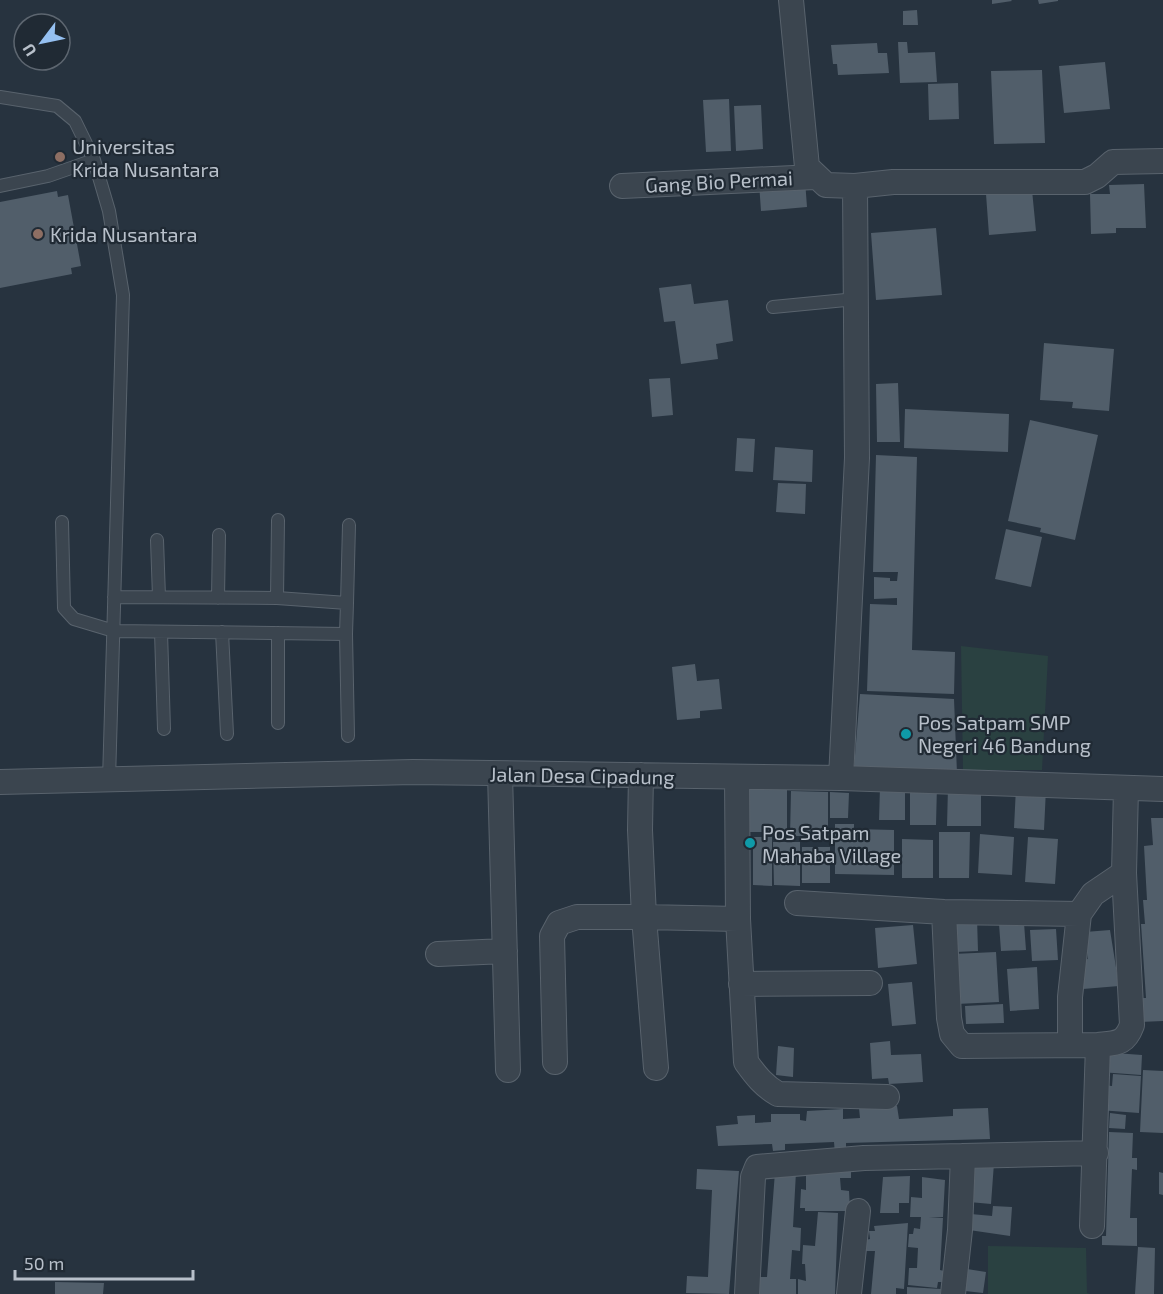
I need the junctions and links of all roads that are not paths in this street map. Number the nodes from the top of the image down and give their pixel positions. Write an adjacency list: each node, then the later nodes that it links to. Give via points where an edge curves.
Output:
1 (791, 0): 5 (street, via 807,167)
2 (0, 97): 3 (lane, via 57,106 75,121)
3 (94, 160): 6 (lane, via 48,176); 16 (lane, via 109,211 123,295)
4 (1163, 161): 8 (street, via 1113,162 1085,182 893,182)
5 (815, 177): 7 (street, Gang Bio Permai); 8 (street, via 826,186)
6 (0, 186)
7 (622, 186)
8 (855, 186): 9 (street)
9 (855, 299): 10 (lane); 33 (street, via 857,458)
10 (773, 307)
11 (278, 520): 19 (lane)
12 (62, 522): 21 (lane, via 63,608 74,619)
13 (349, 525): 20 (lane)
14 (219, 535): 18 (lane)
15 (157, 540): 17 (lane)
16 (114, 597): 17 (lane); 21 (lane)
17 (159, 597): 18 (lane)
18 (218, 598): 19 (lane)
19 (277, 598): 20 (lane)
20 (347, 603): 25 (lane)
21 (114, 631): 22 (lane); 34 (lane)
22 (161, 632): 23 (lane); 27 (lane)
23 (222, 632): 24 (lane); 28 (lane)
24 (278, 633): 25 (lane); 26 (lane)
25 (346, 634): 29 (lane)
26 (278, 723)
27 (164, 729)
28 (227, 734)
29 (348, 736)
30 (500, 774): 31 (street, Jalan Desa Cipadung); 34 (street, Jalan Desa Cipadung); 44 (street)
31 (641, 776): 32 (street, Jalan Desa Cipadung); 42 (street)
32 (737, 777): 33 (street, Jalan Desa Cipadung); 43 (street)
33 (841, 778): 36 (street, Jalan Desa Cipadung)
34 (109, 780): 35 (street, Jalan Desa Cipadung)
35 (0, 782)
36 (1125, 788): 37 (street, Jalan Desa Cipadung); 38 (street)
37 (1163, 789)
38 (1124, 873): 41 (street, via 1093,894); 49 (street, via 1132,1025 1127,1038 1120,1043)
39 (797, 903): 40 (street)
40 (944, 912): 41 (street); 48 (street, via 949,1018 952,1034 962,1046)
41 (1079, 914): 48 (street, via 1070,997)
42 (644, 917): 43 (street); 50 (street, via 577,917 559,923 552,936); 51 (street)
43 (738, 919): 47 (street)
44 (505, 951): 45 (street); 52 (street)
45 (438, 954)
46 (870, 983): 47 (street)
47 (741, 984): 53 (street, via 746,1062 766,1087 778,1094)
48 (1070, 1045): 49 (street)
49 (1098, 1045): 54 (street)
50 (555, 1062)
51 (656, 1068)
52 (508, 1070)
53 (887, 1096)
54 (1096, 1153): 55 (street); 57 (street)
55 (963, 1156): 58 (street, via 864,1158 757,1167 753,1177); 60 (street)
56 (858, 1211): 59 (street)
57 (1092, 1226)
58 (747, 1294)
59 (849, 1294)
60 (953, 1294)

